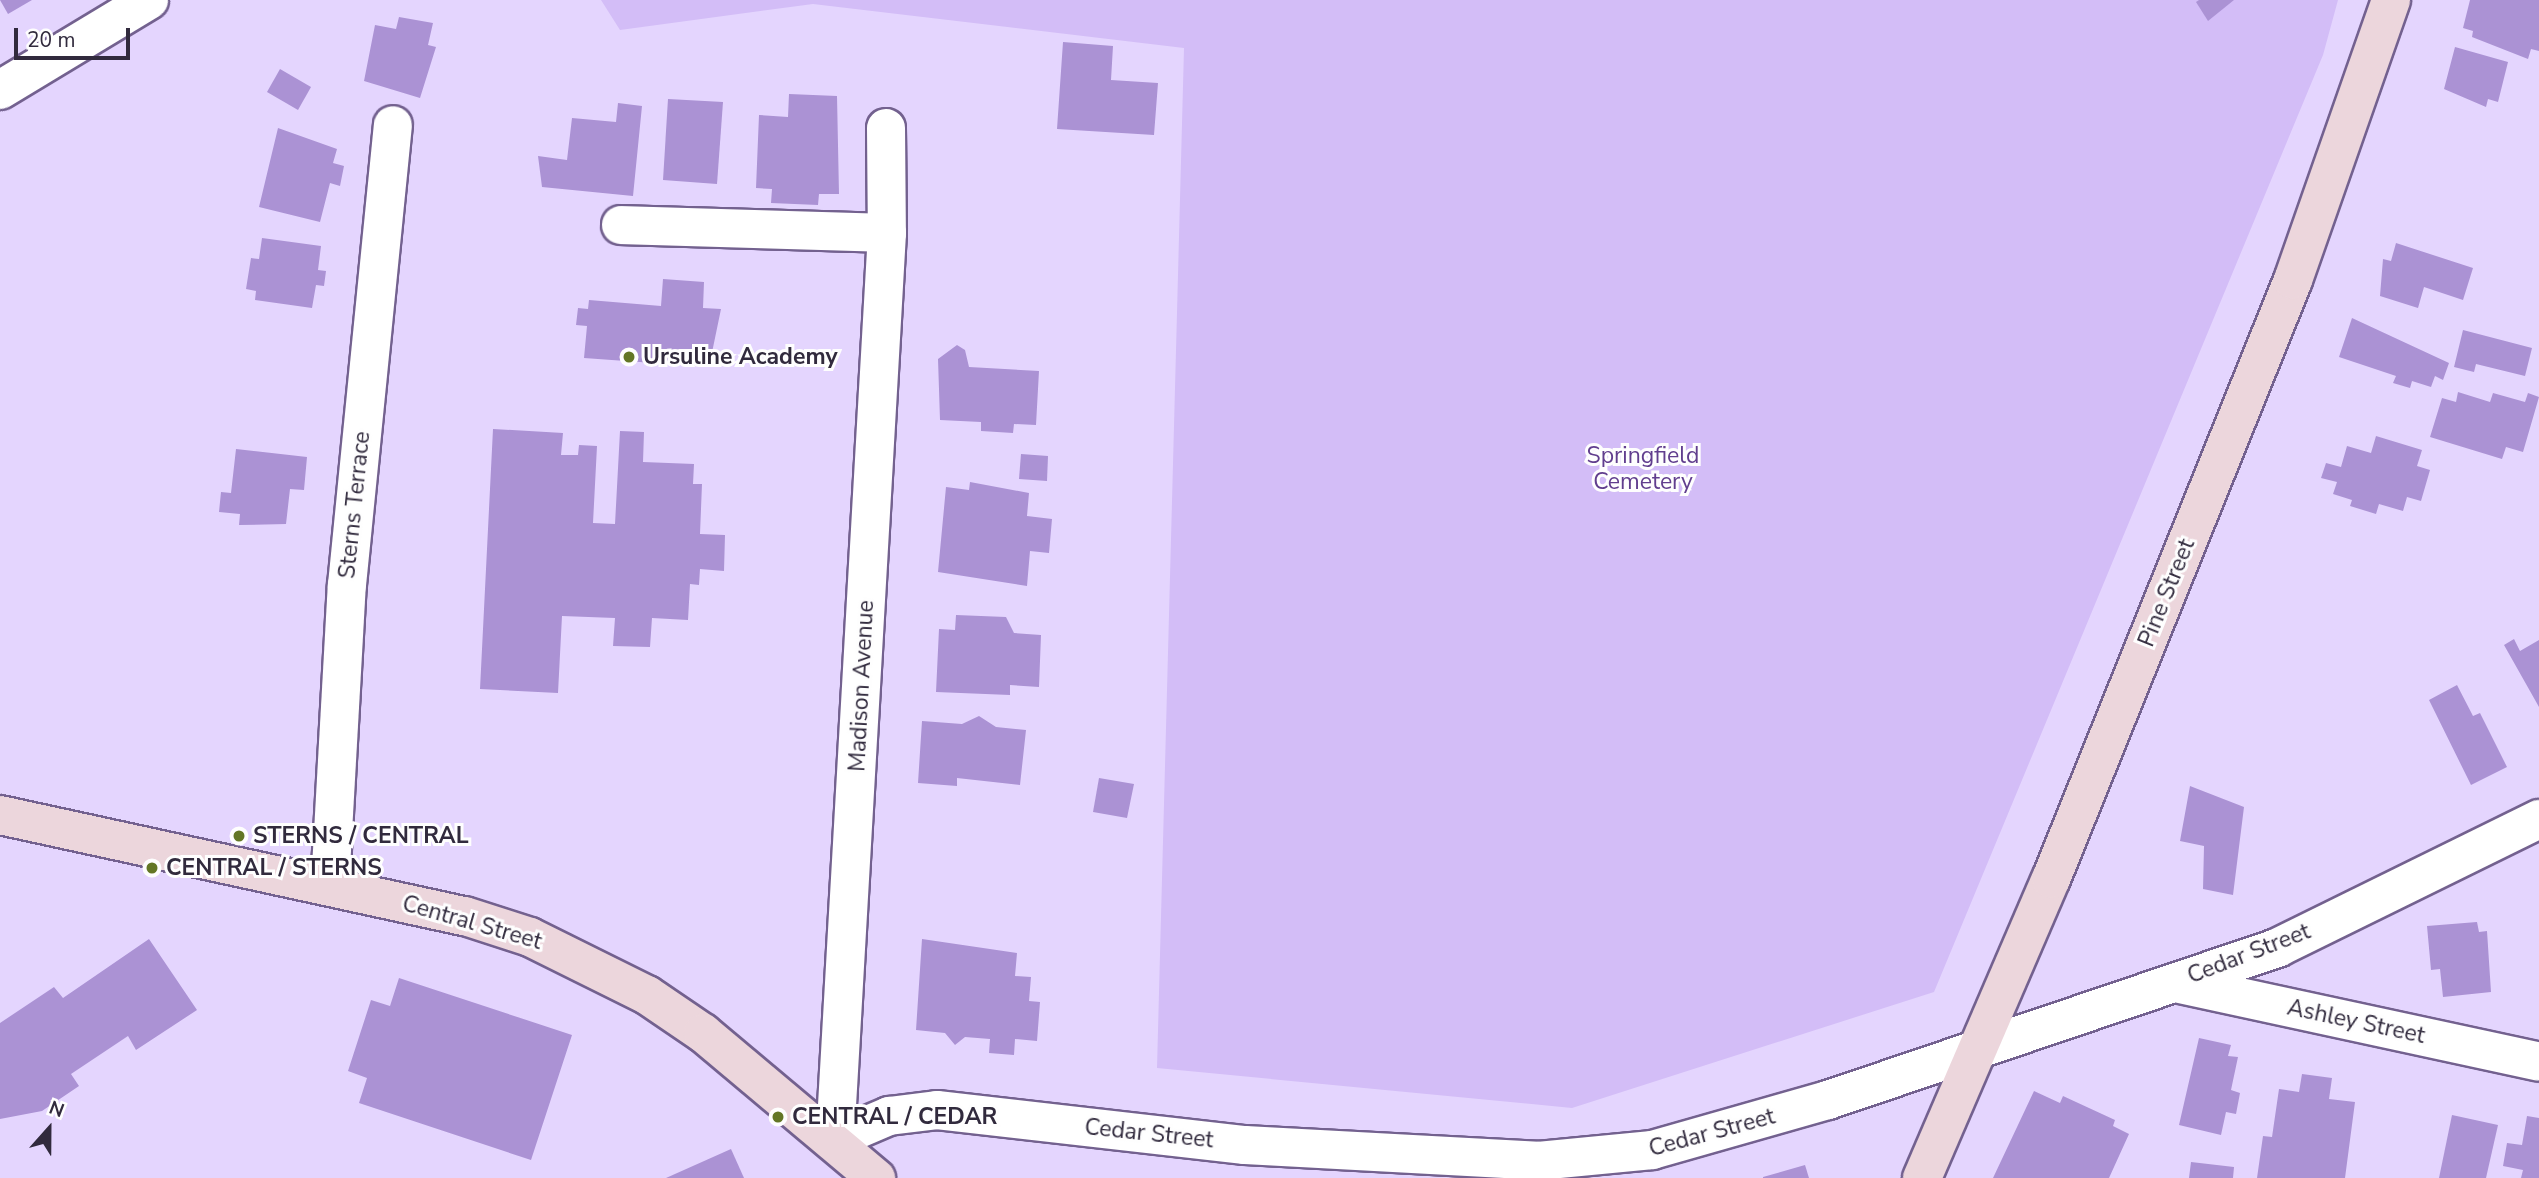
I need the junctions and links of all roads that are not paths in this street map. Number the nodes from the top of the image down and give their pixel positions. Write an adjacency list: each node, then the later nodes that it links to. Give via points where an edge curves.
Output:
1 (149, 0): 3 (street)
2 (2392, 0): 12 (main road, Pine Street, via 2293,280)
3 (0, 90)
4 (393, 125): 10 (street, Sterns Terrace, via 347,585)
5 (886, 128): 7 (street, Madison Avenue)
6 (621, 225): 7 (street)
7 (887, 233): 14 (street, Madison Avenue)
8 (0, 815): 10 (main road, Central Street)
9 (2539, 819): 11 (street, Cedar Street, via 2278,947)
10 (330, 886): 14 (main road, Central Street, via 465,916 580,959 703,1033)
11 (2174, 983): 12 (street, Cedar Street); 13 (street, Ashley Street)
12 (1979, 1050): 14 (street, Cedar Street, via 1714,1134 1602,1159 1245,1145 937,1110 889,1116); 16 (main road, Pine Street)
13 (2539, 1062)
14 (835, 1139): 15 (main road, Central Street)
15 (876, 1178)
16 (1922, 1178)

